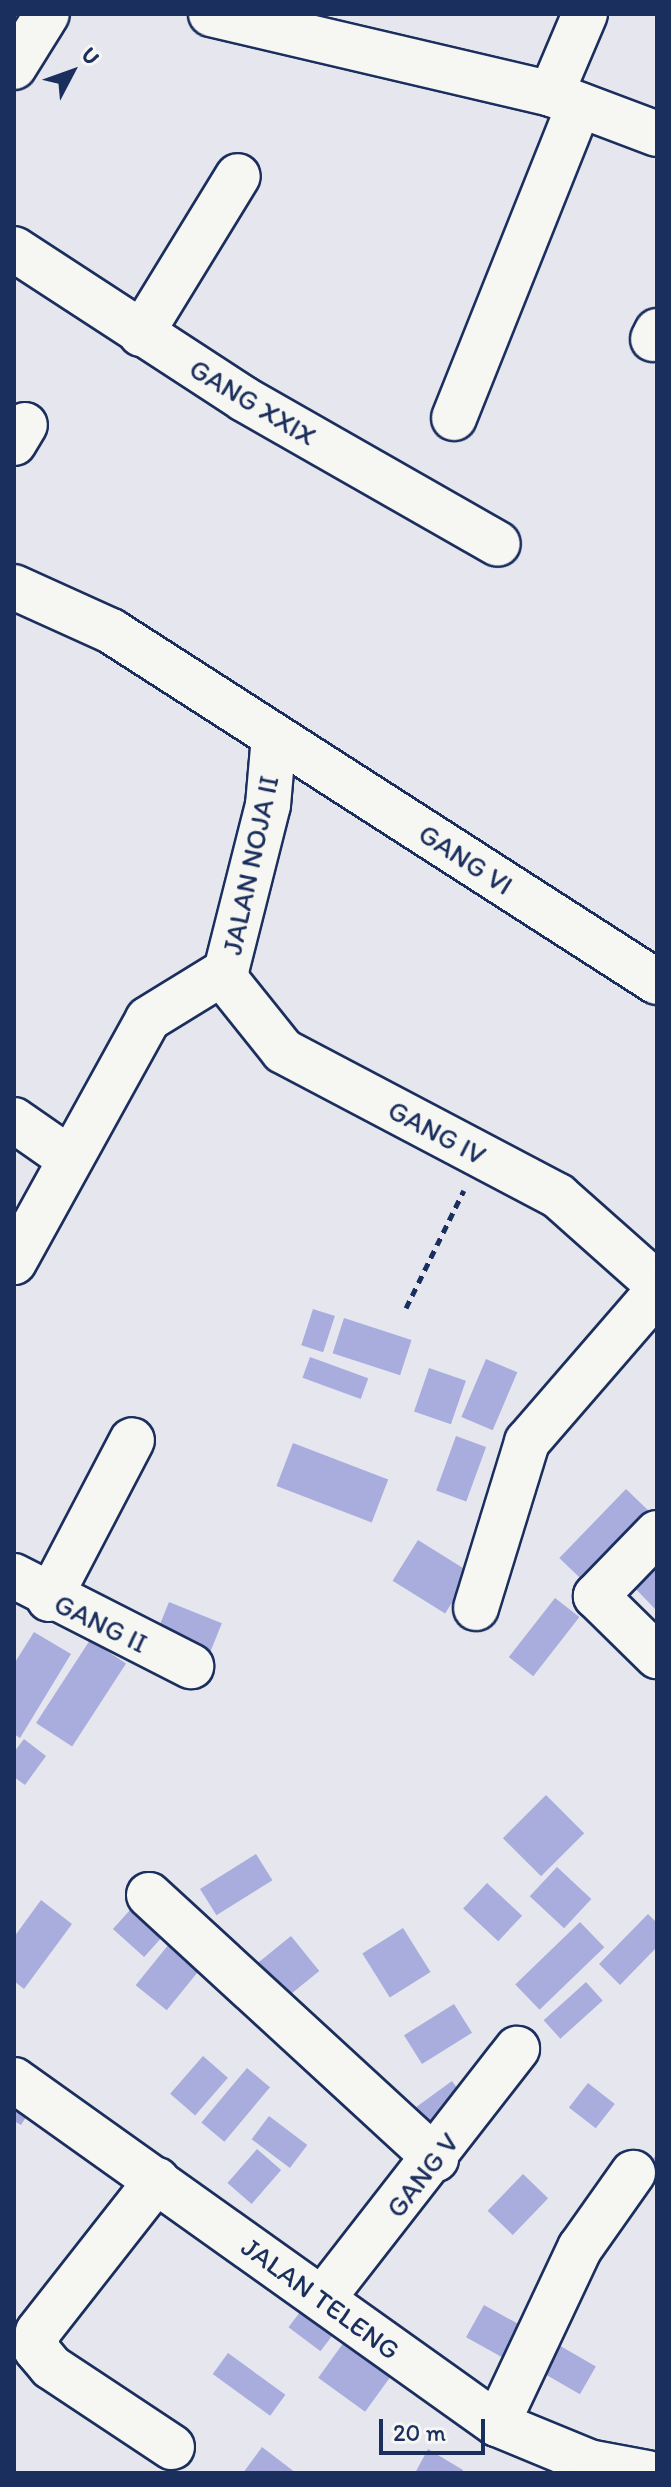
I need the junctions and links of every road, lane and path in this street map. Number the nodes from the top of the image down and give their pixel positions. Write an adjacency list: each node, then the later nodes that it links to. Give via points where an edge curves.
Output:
1 (47, 14): 4 (street)
2 (211, 14): 5 (street)
3 (585, 14): 5 (street)
4 (14, 67)
5 (565, 100): 6 (street); 10 (street)
6 (657, 134)
7 (238, 176): 9 (street)
8 (14, 249): 9 (street, GANG XXIX)
9 (141, 334): 11 (street, GANG XXIX)
10 (454, 418)
11 (498, 544)
12 (14, 587): 13 (street, JALAN NOJA II, via 111,631)
13 (274, 736): 14 (street, JALAN NOJA II, via 268,805); 15 (street, GANG VI)
14 (223, 976): 17 (street, GANG IV, via 283,1051); 18 (street, JALAN NOJA II, via 148,1019)
15 (657, 982)
16 (14, 1120): 18 (street)
17 (480, 1155): 20 (street, GANG IV, via 598,1225); 22 (path)
18 (70, 1159): 19 (street, JALAN NOJA II)
19 (14, 1262)
20 (657, 1284)
21 (657, 1292): 26 (street, via 527,1442)
22 (406, 1308)
23 (132, 1440): 25 (street)
24 (657, 1533): 27 (street, via 596,1596)
25 (31, 1588): 28 (street, GANG II)
26 (476, 1608)
27 (657, 1656)
28 (191, 1666)
29 (149, 1895): 32 (street)
30 (517, 2049): 32 (street, GANG V)
31 (14, 2080): 34 (street, JALAN TELENG)
32 (436, 2159): 35 (street, GANG V)
33 (633, 2173): 36 (street, via 580,2248)
34 (157, 2180): 35 (street, JALAN TELENG); 37 (street, via 38,2332 36,2349 51,2367)
35 (323, 2298): 36 (street, JALAN TELENG)
36 (497, 2424): 38 (street, JALAN TELENG, via 589,2462)
37 (172, 2447)
38 (648, 2473)

